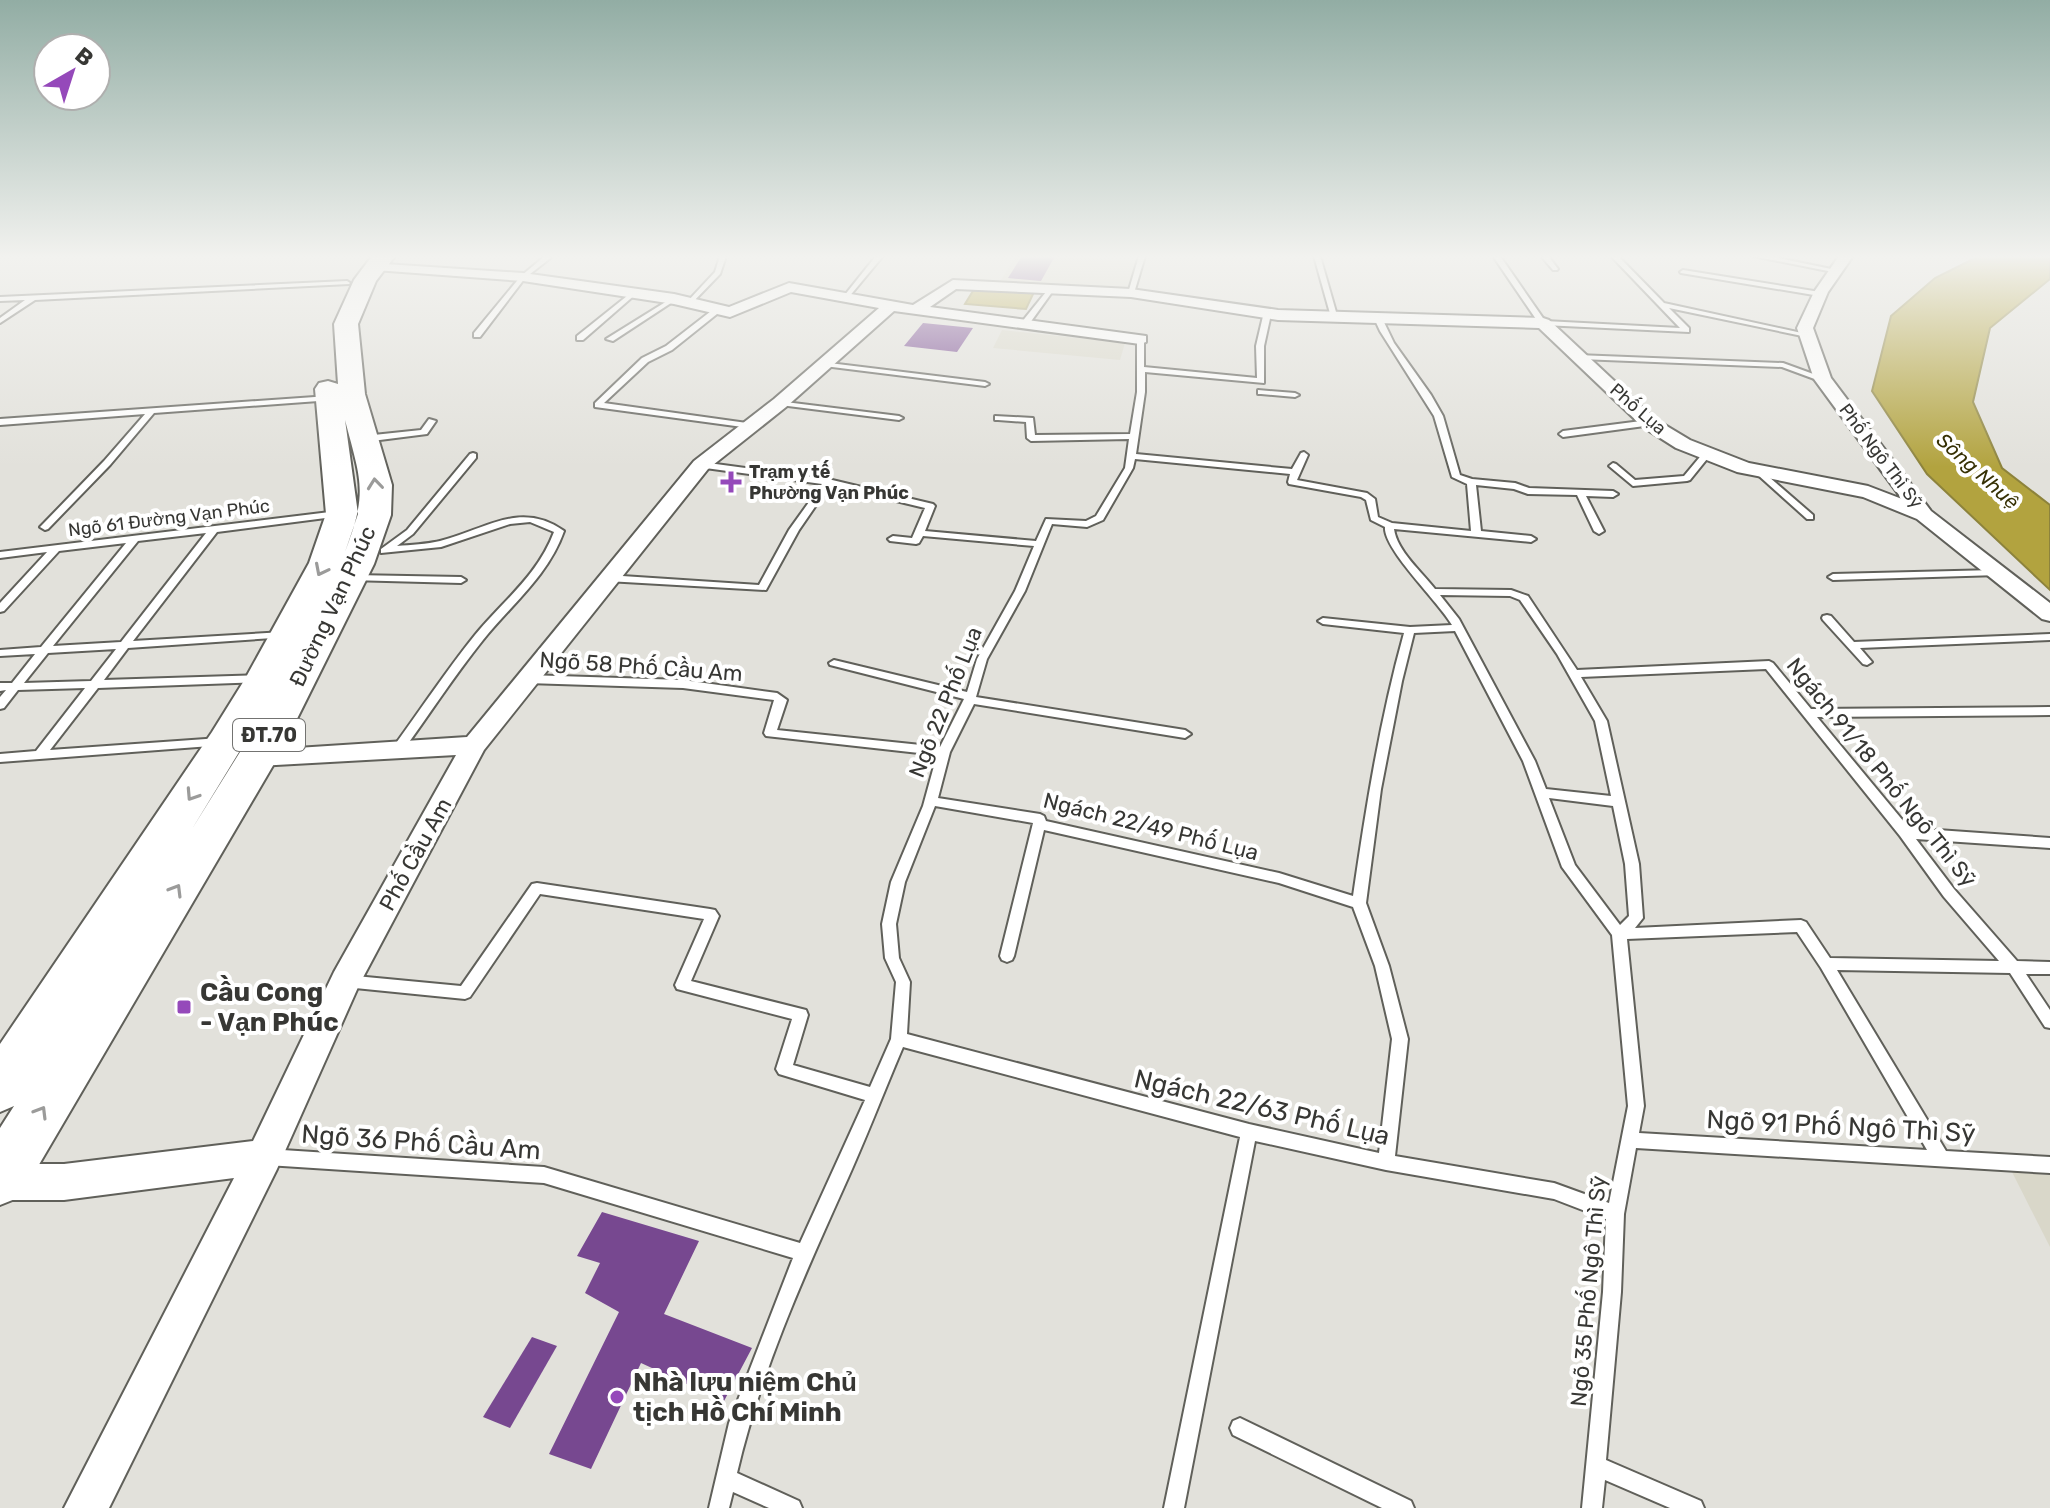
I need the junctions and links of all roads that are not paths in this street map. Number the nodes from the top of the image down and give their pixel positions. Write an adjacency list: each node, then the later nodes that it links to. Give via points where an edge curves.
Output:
1 (346, 326): 28 (main road, Đường Vạn Phúc / ĐT.70)
2 (484, 326): 15 (lane)
3 (594, 326): 17 (lane)
4 (634, 326): 18 (lane)
5 (697, 326): 37 (lane, via 645,360 598,405)
6 (867, 326): 21 (street, Phố Cầu Am)
7 (1035, 326): 19 (street, Ngõ 22 Phố Lụa)
8 (1264, 326): 24 (lane)
9 (1382, 326): 50 (lane, via 1397,358 1434,407 1456,477)
10 (1547, 326): 20 (street, Phố Lụa)
11 (1612, 326): 12 (lane, via 1686,330)
12 (1683, 326)
13 (1766, 326): 16 (lane)
14 (1806, 326): 16 (street)
15 (477, 335)
16 (1807, 335): 23 (street, Phố Ngô Thì Sỹ)
17 (580, 338)
18 (610, 339)
19 (1140, 339): 22 (lane, Ngõ 22 Phố Lụa)
20 (1580, 357): 23 (lane, via 1783,365); 36 (street, Phố Lụa)
21 (824, 364): 25 (lane); 29 (street, Phố Cầu Am)
22 (1141, 369): 24 (lane); 39 (lane, Ngõ 22 Phố Lụa)
23 (1823, 379): 54 (street, Phố Ngô Thì Sỹ)
24 (1261, 381): 26 (lane)
25 (985, 384)
26 (1261, 392): 27 (lane); 30 (lane)
27 (1295, 395)
28 (341, 396): 31 (lane); 40 (main road, Đường Vạn Phúc / ĐT.70); 53 (main road, Đường Vạn Phúc / ĐT.70)
29 (780, 403): 32 (lane); 37 (street, Phố Cầu Am)
30 (1260, 408)
31 (151, 412): 35 (lane); 57 (lane)
32 (899, 418)
33 (998, 418): 39 (lane, via 1030,420 1031,438)
34 (432, 421): 40 (lane, via 424,432)
35 (0, 422)
36 (1649, 423): 38 (lane); 41 (street, Phố Lụa)
37 (747, 426): 45 (street, Phố Cầu Am)
38 (1563, 434)
39 (1134, 436): 44 (lane, Ngõ 22 Phố Lụa)
40 (364, 439): 68 (main road, Đường Vạn Phúc / ĐT.70, one-way to 40, via 377,485)
41 (1707, 454): 46 (lane, via 1687,478 1633,483); 48 (street, Phố Lụa)
42 (1304, 455): 47 (lane)
43 (473, 456): 68 (lane, via 410,532)
44 (1131, 456): 47 (lane); 65 (lane, Ngõ 22 Phố Lụa, via 1100,518 1087,524 1049,521)
45 (701, 465): 49 (lane); 71 (street, Phố Cầu Am)
46 (1613, 466)
47 (1295, 472): 56 (lane, via 1292,482 1364,495 1374,518)
48 (1761, 473): 54 (street, Phố Lụa, via 1868,492); 55 (lane)
49 (828, 482): 61 (lane, via 930,506); 71 (lane, via 762,588)
50 (1471, 482): 51 (lane); 60 (lane)
51 (1580, 493): 52 (lane); 59 (lane)
52 (1613, 494)
53 (342, 514): 58 (lane, Ngõ 61 Đường Vạn Phúc); 80 (main road, Đường Vạn Phúc / ĐT.70, one-way to 80)
54 (1924, 515): 69 (street, Phố Ngô Thì Sỹ)
55 (1810, 517)
56 (1390, 526): 60 (lane); 73 (lane, via 1398,549)
57 (45, 527)
58 (214, 529): 62 (lane, Ngõ 61 Đường Vạn Phúc); 82 (lane)
59 (1599, 531)
60 (1476, 532): 64 (lane)
61 (919, 533): 63 (lane, via 916,541); 65 (lane)
62 (136, 537): 66 (lane, Ngõ 61 Đường Vạn Phúc); 84 (lane)
63 (893, 539)
64 (1531, 539)
65 (1040, 544): 94 (lane, Ngõ 22 Phố Lụa, via 982,659)
66 (56, 548): 67 (lane, Ngõ 61 Đường Vạn Phúc); 74 (lane)
67 (0, 555)
68 (363, 564): 72 (lane); 80 (main road, Đường Vạn Phúc / ĐT.70); 100 (lane, via 509,521 531,519 559,531 554,549 526,587 481,635)
69 (1995, 573): 70 (lane); 75 (street, Phố Ngô Thì Sỹ)
70 (1833, 577)
71 (607, 578): 90 (street, Phố Cầu Am)
72 (461, 580)
73 (1434, 592): 78 (lane); 88 (lane, via 1520,595)
74 (0, 609)
75 (2050, 614)
76 (1827, 618): 83 (lane)
77 (1323, 621): 79 (lane)
78 (1457, 628): 79 (lane); 105 (lane)
79 (1410, 630): 111 (lane, via 1375,789)
80 (304, 632): 82 (lane); 89 (main road, Đường Vạn Phúc / ĐT.70); 101 (main road, Đường Vạn Phúc / ĐT.70)
81 (2050, 637): 83 (lane)
82 (124, 645): 84 (lane); 91 (lane)
83 (1852, 645): 86 (lane)
84 (44, 650): 85 (lane); 93 (lane)
85 (0, 653)
86 (1867, 662)
87 (834, 663): 94 (lane)
88 (1574, 674): 97 (lane, Ngách 91/18 Phố Ngô Thì Sỹ, via 1769,665); 107 (lane, via 1601,721)
89 (264, 679): 91 (lane); 101 (main road, Đường Vạn Phúc / ĐT.70)
90 (527, 679): 99 (street, Phố Cầu Am); 102 (lane, Ngõ 58 Phố Cầu Am, via 683,684 777,697 781,700 770,733)
91 (92, 684): 93 (lane); 103 (lane)
92 (0, 687): 93 (lane)
93 (16, 687): 95 (lane)
94 (970, 698): 98 (lane); 102 (lane, Ngõ 22 Phố Lụa)
95 (0, 705)
96 (2050, 711): 97 (lane)
97 (1810, 713): 109 (lane, Ngách 91/18 Phố Ngô Thì Sỹ)
98 (1185, 734)
99 (474, 745): 100 (street); 117 (street, Phố Cầu Am)
100 (398, 749): 101 (street)
101 (242, 750): 103 (lane); 120 (main road, Đường Vạn Phúc / ĐT.70, one-way to 120, via 25,1032); 128 (main road, Đường Vạn Phúc / ĐT.70, one-way to 101)
102 (944, 752): 106 (lane, Ngõ 22 Phố Lụa)
103 (40, 755): 104 (lane)
104 (0, 758)
105 (1541, 793): 107 (lane); 112 (lane, via 1569,867)
106 (930, 801): 108 (lane, Ngách 22/49 Phố Lụa, via 1040,819); 119 (lane, Ngõ 22 Phố Lụa, via 890,915 892,958 903,982)
107 (1620, 802): 112 (lane, via 1636,918)
108 (1039, 824): 111 (lane, Ngách 22/49 Phố Lụa, via 1265,875); 113 (lane)
109 (1905, 833): 110 (lane); 115 (lane, Ngách 91/18 Phố Ngô Thì Sỹ)
110 (2050, 843)
111 (1359, 903): 126 (lane, via 1400,1039)
112 (1619, 934): 114 (lane, via 1801,926); 123 (lane, Ngõ 35 Phố Ngô Thì Sỹ, via 1636,1106)
113 (1007, 956)
114 (1826, 964): 115 (lane); 125 (lane)
115 (2014, 968): 116 (lane); 118 (lane, Ngách 91/18 Phố Ngô Thì Sỹ)
116 (2050, 968)
117 (345, 981): 121 (lane, via 465,993 537,888 710,914 682,985 801,1015 784,1069); 124 (street, Phố Cầu Am)
118 (2050, 1022)
119 (899, 1039): 121 (lane, Ngõ 22 Phố Lụa); 122 (lane, Ngách 22/63 Phố Lụa)
120 (0, 1088)
121 (875, 1096): 130 (lane, Ngõ 22 Phố Lụa)
122 (1249, 1132): 126 (lane, Ngách 22/63 Phố Lụa); 137 (lane)
123 (1630, 1140): 125 (lane, Ngõ 91 Phố Ngô Thì Sỹ); 129 (lane, Ngõ 35 Phố Ngô Thì Sỹ)
124 (252, 1158): 128 (street, via 64,1182); 130 (lane, Ngõ 36 Phố Cầu Am, via 544,1175); 134 (street, Phố Cầu Am)
125 (1941, 1158): 127 (lane, Ngõ 91 Phố Ngô Thì Sỹ)
126 (1386, 1162): 129 (lane, Ngách 22/63 Phố Lụa, via 1554,1191)
127 (2050, 1165)
128 (0, 1180)
129 (1615, 1214): 132 (lane, Ngõ 35 Phố Ngô Thì Sỹ)
130 (804, 1253): 133 (lane, Ngõ 22 Phố Lụa, via 739,1423)
131 (1240, 1428): 138 (lane)
132 (1596, 1466): 139 (lane, Ngõ 35 Phố Ngô Thì Sỹ); 140 (lane)
133 (727, 1479): 135 (lane, Ngõ 22 Phố Lụa); 136 (lane)
134 (86, 1508)
135 (719, 1508)
136 (792, 1508)
137 (1174, 1508)
138 (1404, 1508)
139 (1592, 1508)
140 (1694, 1508)

